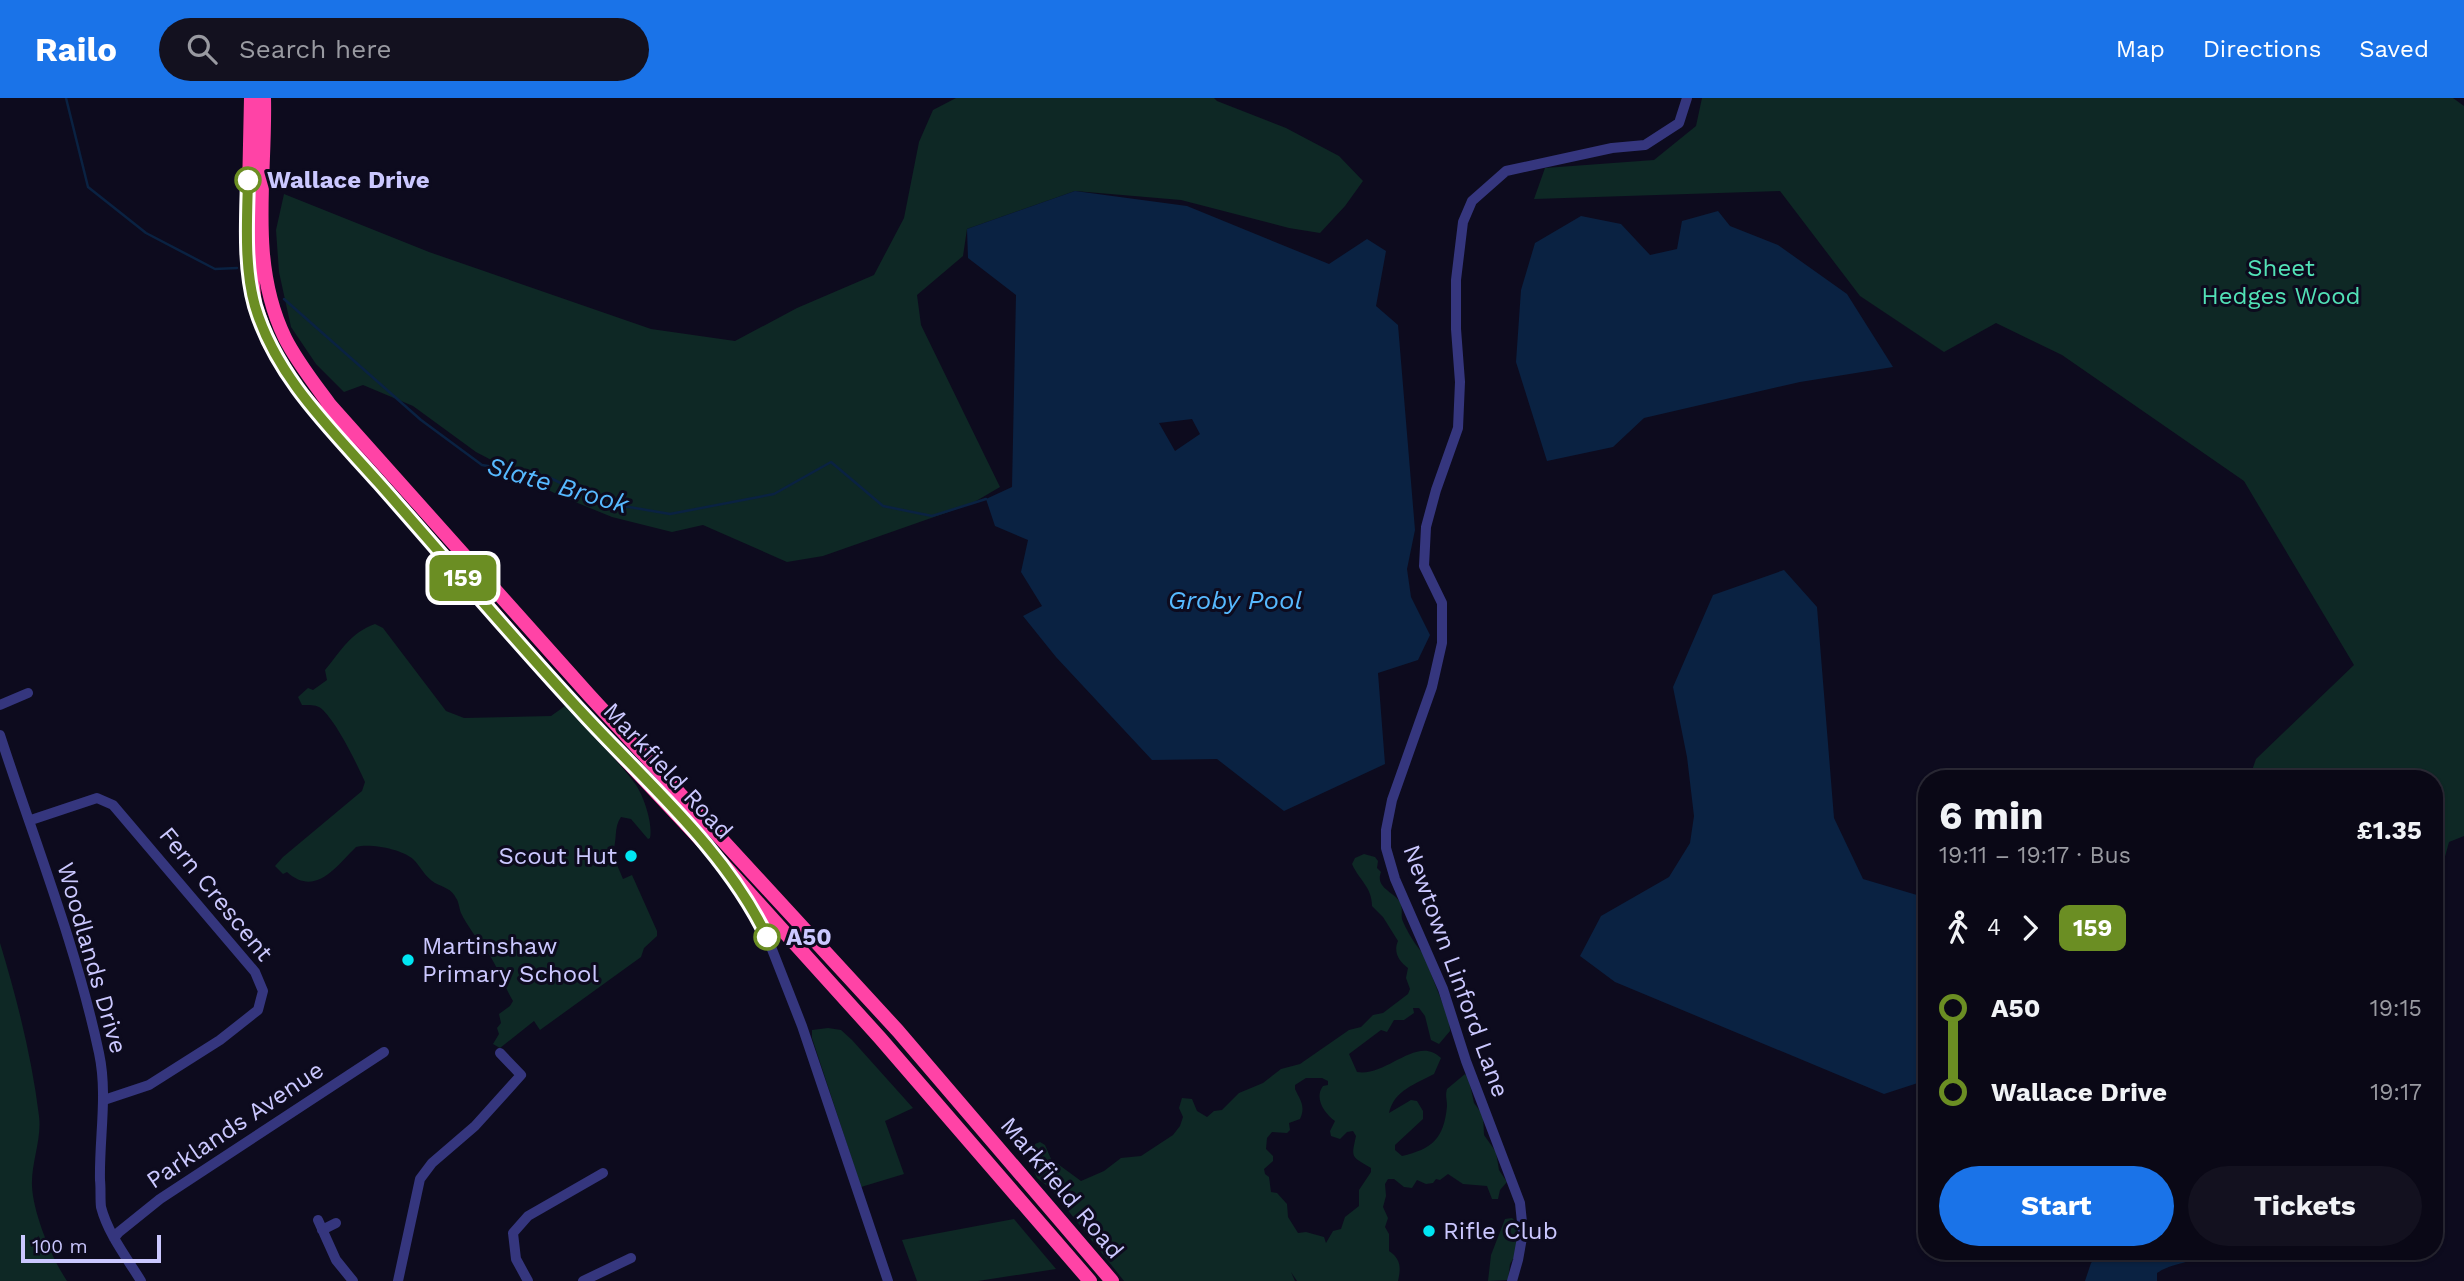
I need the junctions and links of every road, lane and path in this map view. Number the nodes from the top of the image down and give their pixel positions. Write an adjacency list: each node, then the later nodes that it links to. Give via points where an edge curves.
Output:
1 (251, 98): 8 (highway, Markfield Road, via 250,272 255,305 270,345 297,388 578,709)
2 (264, 98): 24 (highway, Markfield Road, via 260,236 284,337 305,371 330,405 589,695 898,1031)
3 (1687, 98): 25 (street, Newtown Linford Lane, via 1679,123 1645,145 1506,171 1472,201 1463,222 1456,280 1458,428 1426,527 1424,566 1442,603 1442,643 1432,687 1392,800 1386,848 1443,989 1520,1203 1523,1232)
4 (28, 693): 5 (street)
5 (0, 705)
6 (0, 735): 7 (street, Woodlands Drive)
7 (31, 820): 12 (street, Woodlands Drive, via 80,977 100,1056); 12 (street, Fern Crescent, via 97,798 113,804 255,972 263,991 258,1010 220,1040 149,1085)
8 (714, 853): 9 (highway); 23 (highway, Markfield Road)
9 (766, 934): 22 (street)
10 (384, 1052): 15 (street, Parklands Avenue, via 160,1199)
11 (500, 1053): 19 (street, via 521,1075 420,1179)
12 (104, 1100): 15 (street, Woodlands Drive, via 101,1206)
13 (603, 1173): 20 (street, via 528,1216 513,1233 516,1259)
14 (335, 1223): 18 (street, via 320,1225 336,1260)
15 (114, 1238): 17 (street, Woodlands Drive)
16 (631, 1258): 21 (street)
17 (141, 1281)
18 (353, 1281)
19 (398, 1281)
20 (527, 1281)
21 (583, 1281)
22 (888, 1281)
23 (1090, 1281)
24 (1112, 1281)
25 (1512, 1281)

